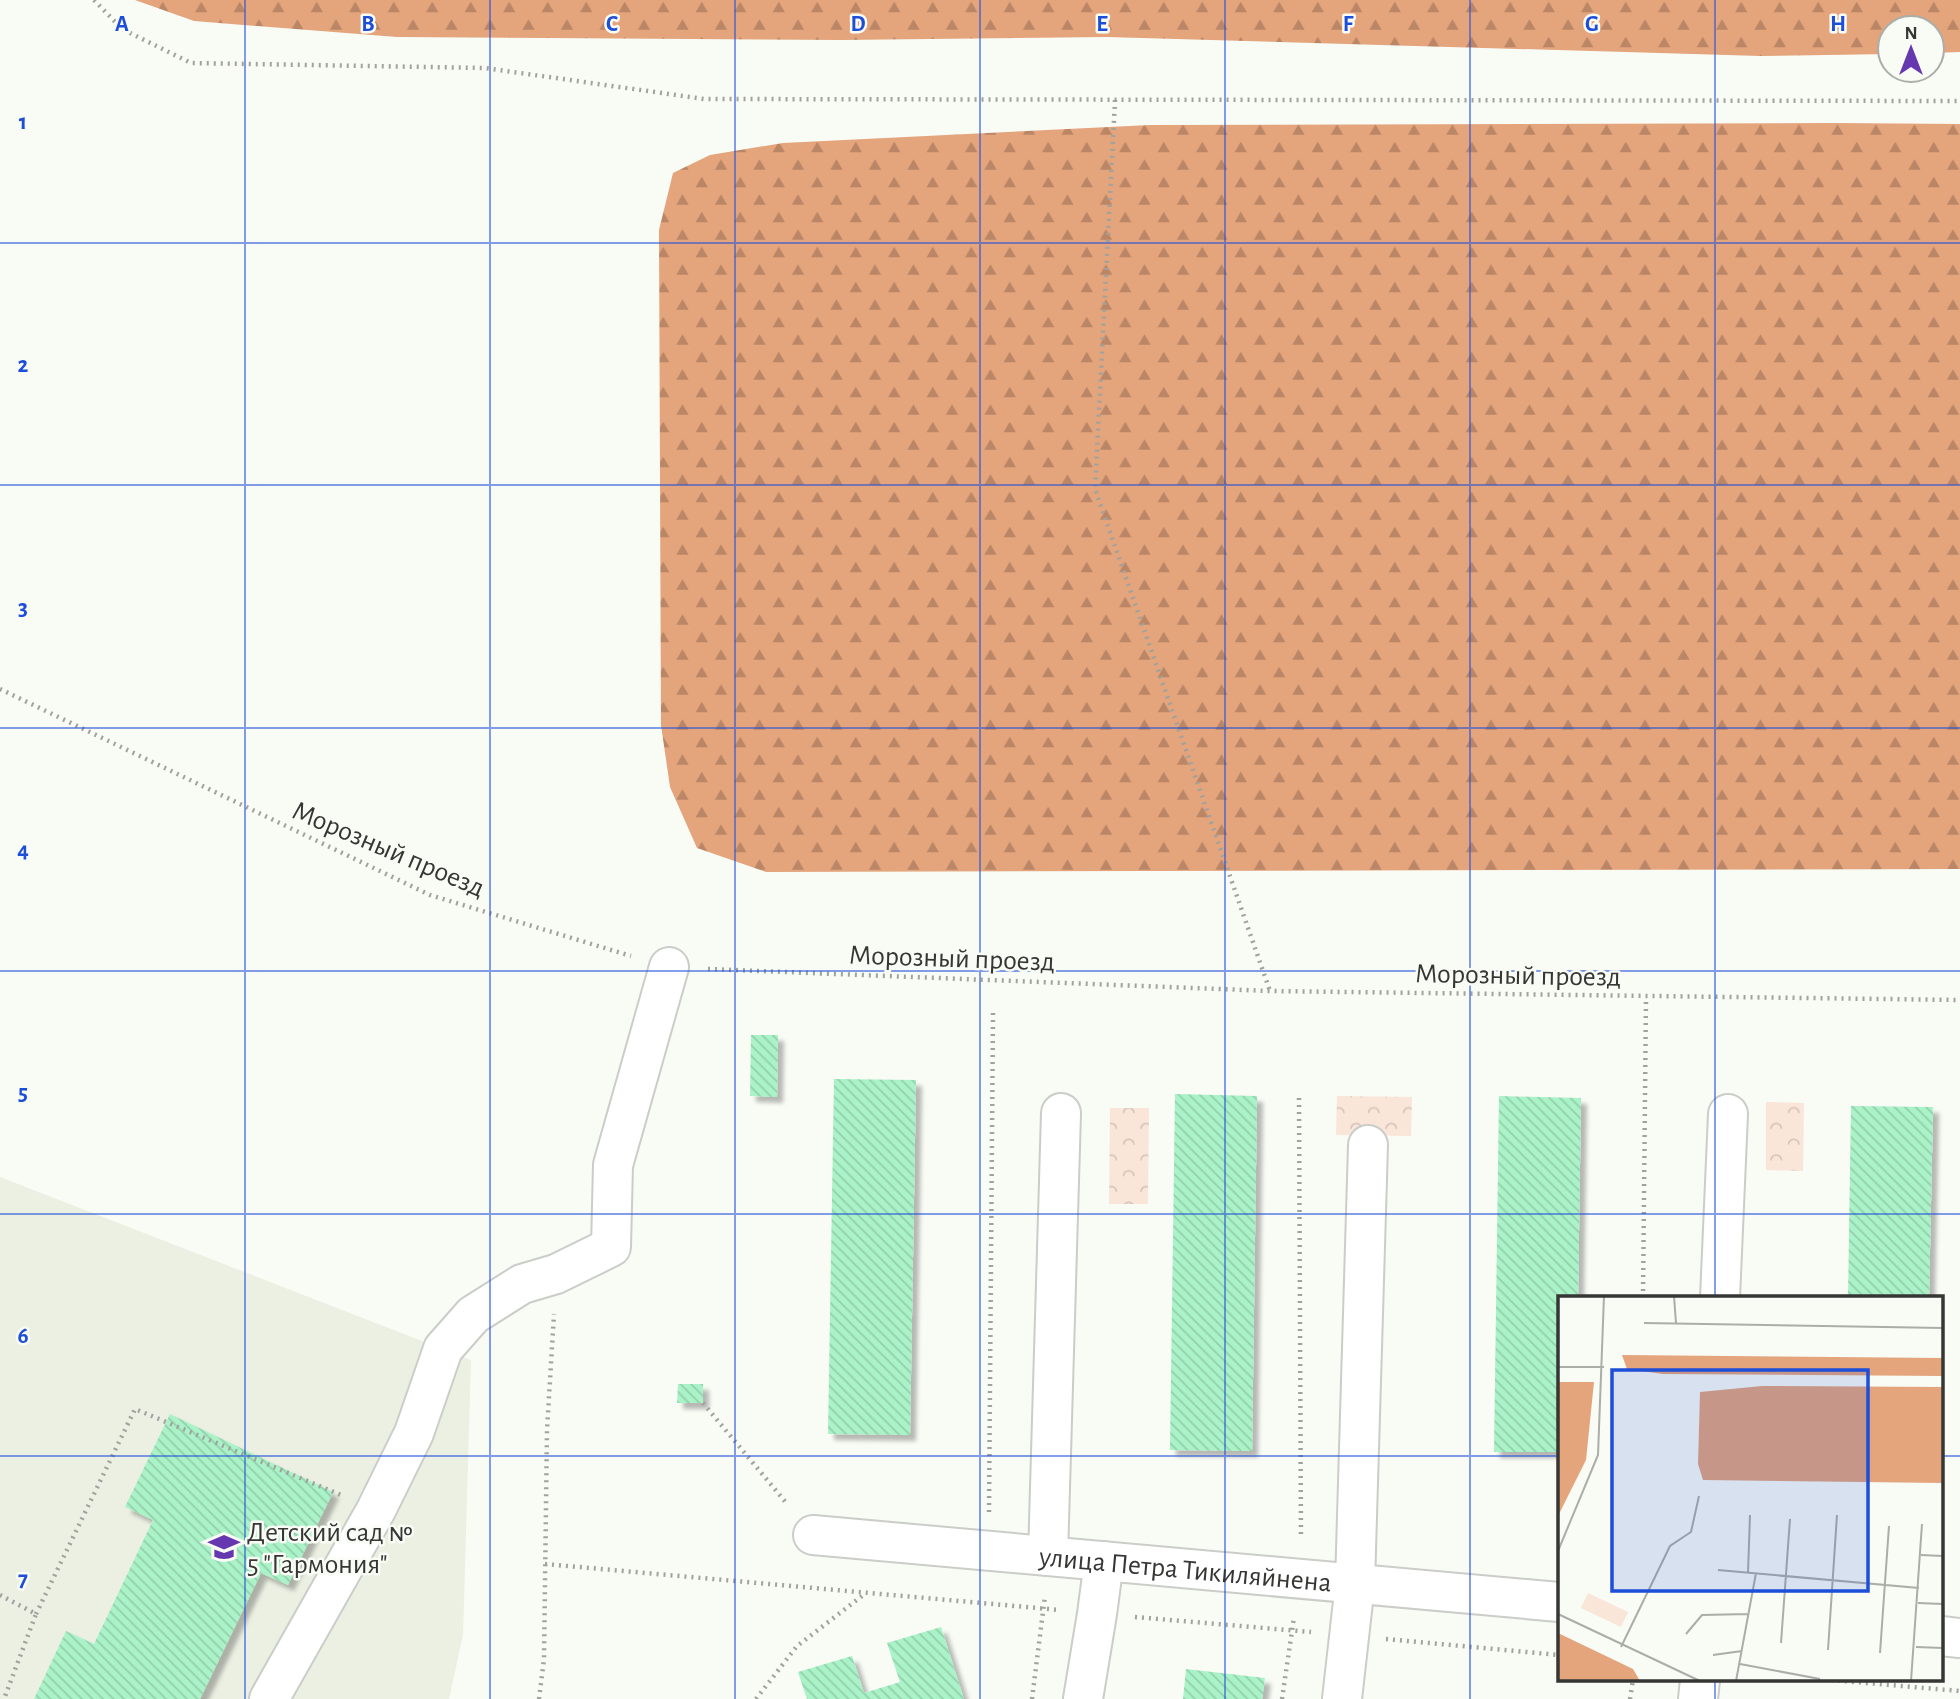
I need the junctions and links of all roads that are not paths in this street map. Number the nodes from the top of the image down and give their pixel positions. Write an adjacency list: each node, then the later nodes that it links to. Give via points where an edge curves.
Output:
1 (668, 967): 13 (street, via 613,1165 611,1247 556,1275 522,1284 473,1315 443,1349 414,1433 376,1510)
2 (1061, 1113): 7 (street)
3 (1728, 1114): 5 (street)
4 (1368, 1145): 9 (street)
5 (1720, 1296)
6 (813, 1535): 7 (street, улица Петра Тикиляйнена)
7 (1048, 1556): 8 (street, улица Петра Тикиляйнена)
8 (1104, 1561): 9 (street, улица Петра Тикиляйнена); 14 (street)
9 (1355, 1584): 10 (street, улица Петра Тикиляйнена); 15 (street)
10 (1558, 1602)
11 (1942, 1636): 12 (street)
12 (1960, 1638)
13 (269, 1699)
14 (1083, 1699)
15 (1342, 1699)

